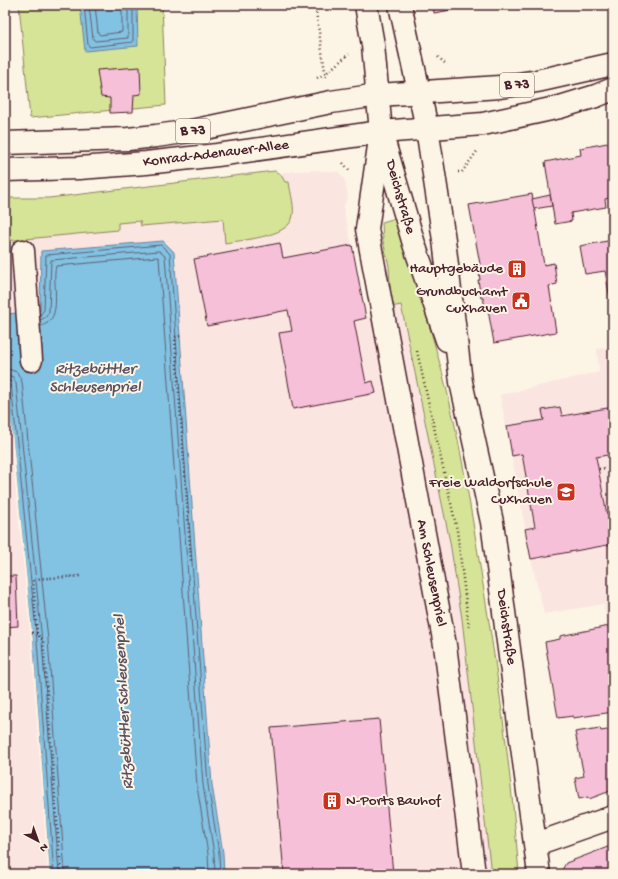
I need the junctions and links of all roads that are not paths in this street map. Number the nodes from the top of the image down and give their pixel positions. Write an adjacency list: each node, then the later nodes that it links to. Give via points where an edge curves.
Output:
1 (366, 5): 6 (street, Deichstraße)
2 (400, 5): 5 (street, Deichstraße)
3 (613, 64): 5 (street, B 73, via 507,86)
4 (613, 89): 7 (street, B 73, via 560,107 483,124)
5 (419, 94): 6 (street, Konrad-Adenauer-Allee / B 73); 7 (street, Deichstraße)
6 (378, 95): 8 (street, Deichstraße); 9 (street, Konrad-Adenauer-Allee / B 73, via 142,138)
7 (427, 128): 8 (street, Konrad-Adenauer-Allee / B 73); 13 (street, Deichstraße)
8 (381, 132): 10 (street, Konrad-Adenauer-Allee / B 73, via 161,161 80,168); 13 (street, Deichstraße, via 414,244); 16 (street, Am Schleusenpriel, via 367,229 445,645)
9 (5, 143)
10 (5, 170)
11 (23, 251): 12 (street)
12 (31, 360)
13 (462, 382): 15 (street, Deichstraße, via 492,522)
14 (613, 817): 15 (street)
15 (536, 844): 17 (street, Deichstraße)
16 (474, 874)
17 (539, 874)

